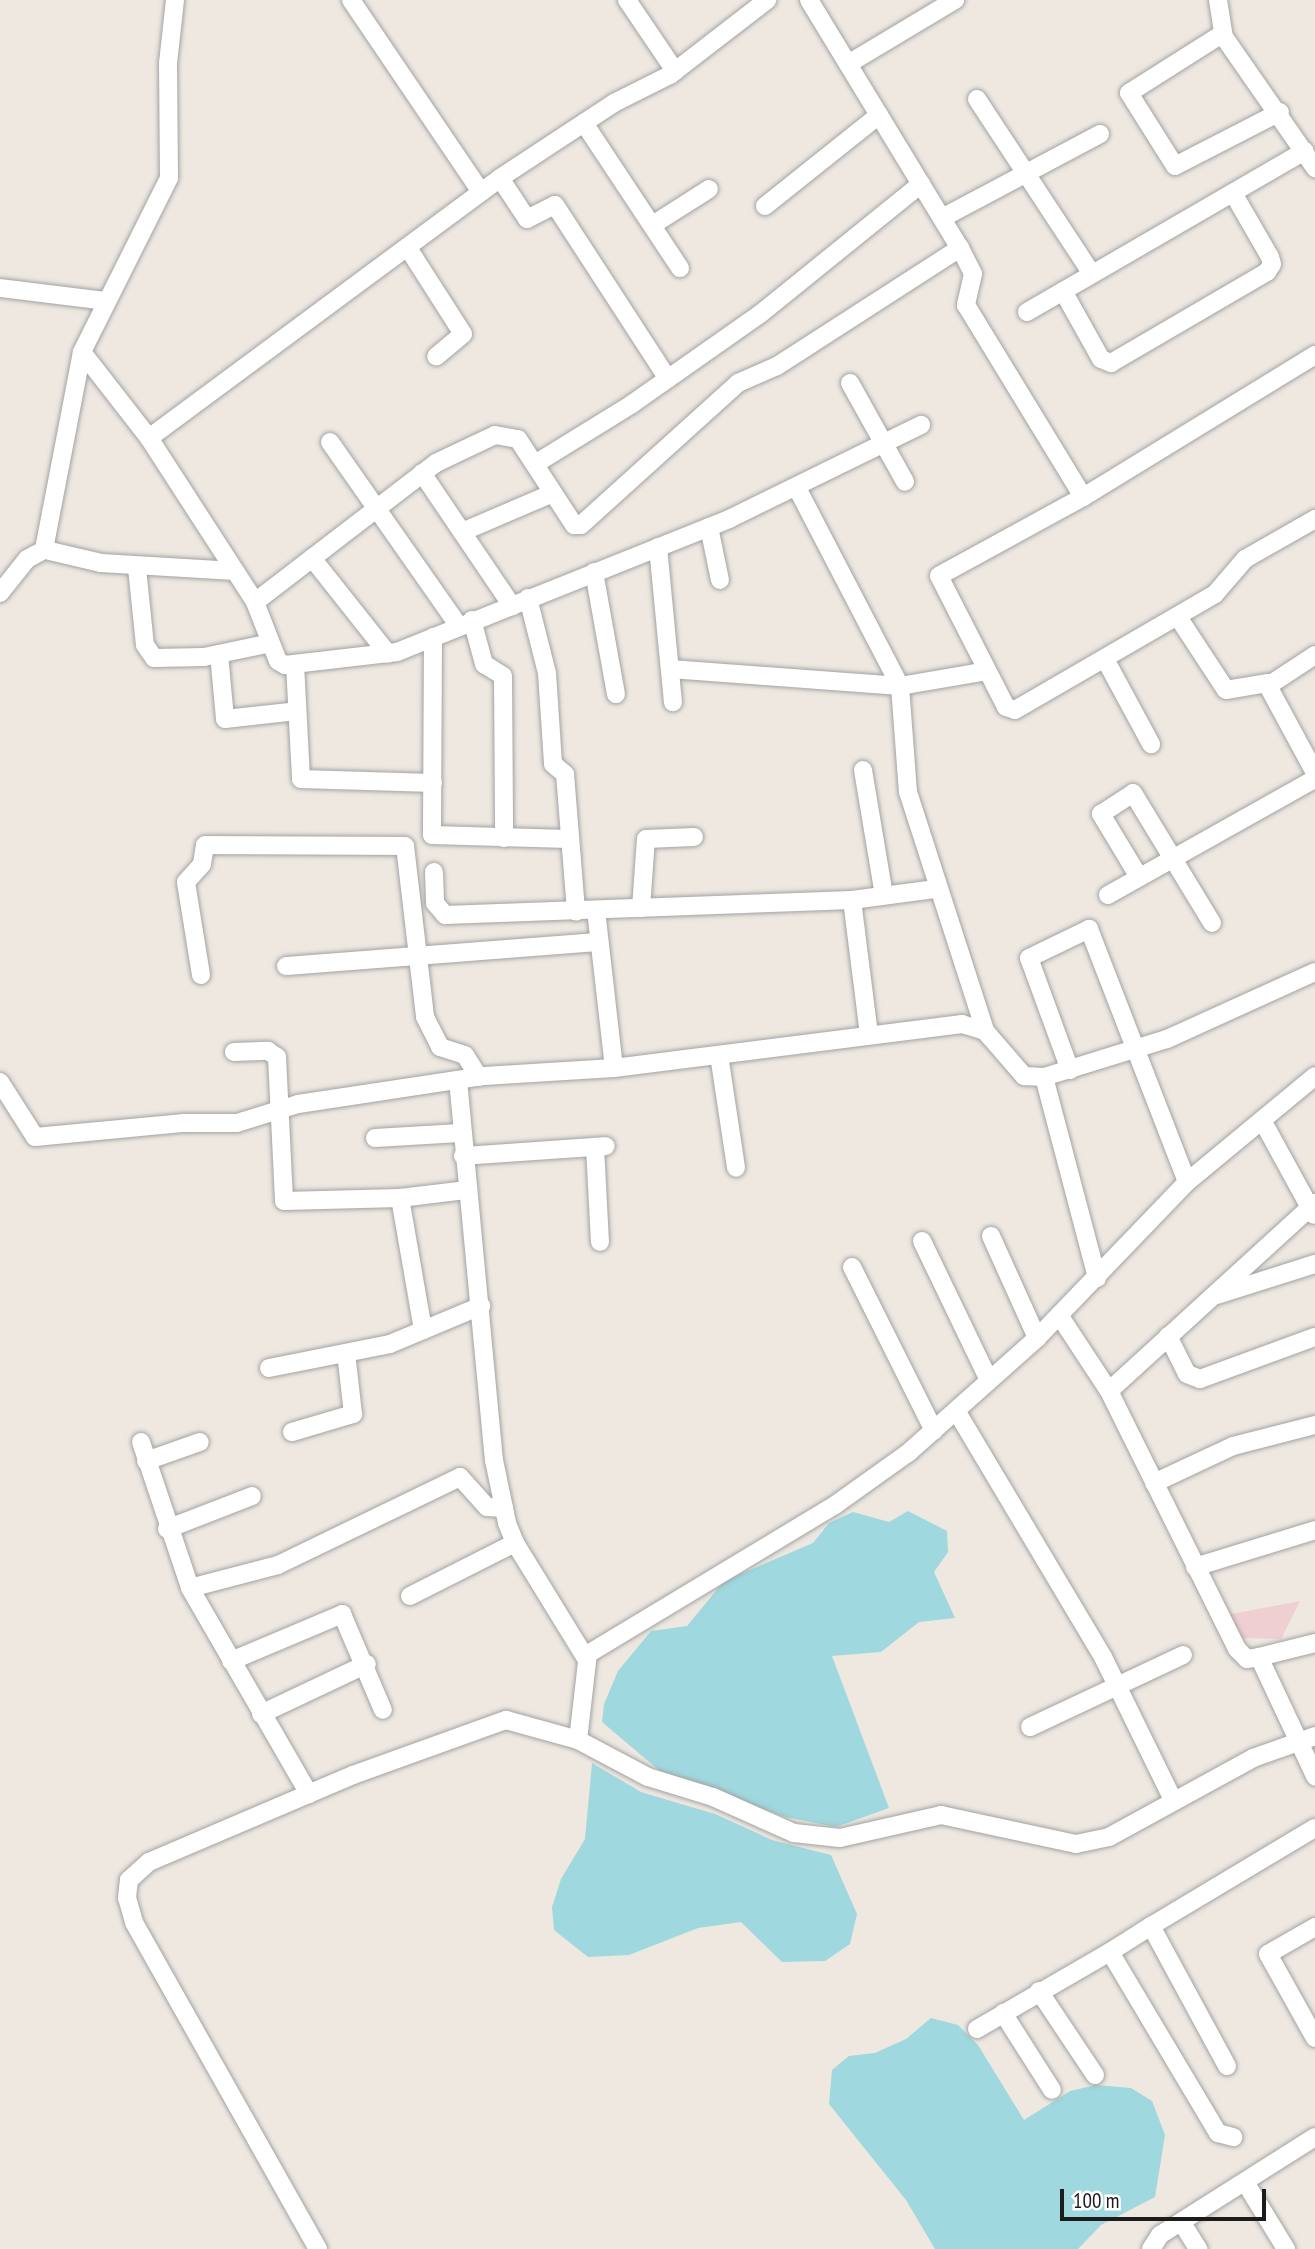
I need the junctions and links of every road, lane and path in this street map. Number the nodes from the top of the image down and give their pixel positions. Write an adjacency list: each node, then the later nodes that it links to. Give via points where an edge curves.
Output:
1 (176, 0): 33 (street, via 168,63 169,178 151,222)
2 (351, 0): 22 (street)
3 (626, 0): 10 (street)
4 (767, 0): 10 (street)
5 (809, 0): 9 (street)
6 (1218, 0): 8 (street)
7 (953, 1): 9 (street)
8 (1222, 33): 12 (street); 12 (street, via 1129,93 1175,166)
9 (848, 64): 13 (street)
10 (675, 71): 14 (street)
11 (977, 99): 18 (street)
12 (1280, 112): 16 (street)
13 (879, 114): 20 (street); 24 (street)
14 (584, 122): 19 (street); 26 (street)
15 (1100, 134): 18 (street)
16 (1305, 151): 17 (street); 23 (street)
17 (1315, 168)
18 (1030, 174): 25 (street); 30 (street)
19 (500, 178): 22 (street); 38 (street, via 526,218 555,205)
20 (921, 184): 25 (street); 38 (street, via 760,314)
21 (709, 189): 26 (street)
22 (481, 192): 27 (street)
23 (1233, 193): 30 (street); 32 (street, via 1270,257 1267,272 1111,363 1101,359)
24 (765, 206)
25 (942, 218): 28 (street)
26 (654, 224): 29 (street)
27 (408, 248): 37 (street, via 463,334); 41 (street)
28 (960, 248): 48 (street, via 777,366 737,383 581,525 574,525); 49 (street, via 973,274 966,304)
29 (680, 268)
30 (1092, 274): 32 (street)
31 (0, 288): 33 (street)
32 (1063, 291): 34 (street)
33 (106, 300): 35 (street)
34 (1027, 312)
35 (82, 352): 41 (street); 55 (street)
36 (1315, 355): 49 (street)
37 (436, 357)
38 (668, 379): 44 (street)
39 (850, 383): 43 (street)
40 (921, 425): 43 (street)
41 (149, 438): 58 (street)
42 (330, 442): 50 (street)
43 (882, 444): 46 (street); 47 (street)
44 (535, 464): 45 (street, via 518,439 495,435); 48 (street)
45 (422, 473): 50 (street); 53 (street)
46 (905, 482)
47 (797, 488): 52 (street); 76 (street)
48 (553, 493): 53 (street)
49 (1083, 497): 74 (street, via 939,576)
50 (375, 510): 56 (street); 65 (street)
51 (1315, 519): 64 (street, via 1245,559 1215,594)
52 (709, 527): 54 (street); 60 (street)
53 (462, 532): 63 (street)
54 (658, 547): 59 (street); 73 (street)
55 (46, 549): 57 (street); 61 (street, via 27,559)
56 (312, 558): 62 (street); 69 (street)
57 (137, 568): 58 (street); 68 (street, via 145,645 154,658)
58 (235, 571): 62 (street)
59 (594, 572): 63 (street); 77 (street)
60 (720, 580)
61 (0, 593)
62 (256, 602): 67 (street)
63 (520, 602): 65 (street); 86 (street, via 547,673 553,764 565,774)
64 (1178, 617): 71 (street); 75 (street, via 1226,690)
65 (465, 623): 66 (street); 85 (street, via 484,664 503,676)
66 (433, 637): 69 (street); 84 (street)
67 (271, 643): 68 (street); 72 (street, via 280,664)
68 (219, 654): 79 (street, via 225,719)
69 (388, 654): 72 (street)
70 (1315, 655): 75 (street)
71 (1105, 659): 74 (street, via 1015,710 1006,707); 80 (street)
72 (295, 664): 79 (street)
73 (670, 669): 76 (street); 78 (street)
74 (987, 671): 76 (street)
75 (1268, 683): 81 (street)
76 (900, 686): 91 (street, via 904,770)
77 (616, 694)
78 (673, 702)
79 (297, 711): 84 (street, via 301,779)
80 (1152, 744)
81 (1312, 761)
82 (863, 770): 92 (street)
83 (1315, 779): 88 (street)
84 (433, 783): 85 (street, via 435,837)
85 (504, 838): 86 (street)
86 (568, 838): 97 (street)
87 (694, 838): 95 (street, via 646,839)
88 (1173, 858): 90 (street); 90 (street, via 1130,794 1101,814); 98 (street)
89 (434, 872): 97 (street, via 435,903 441,914)
90 (1139, 877): 93 (street)
91 (936, 889): 92 (street); 104 (street)
92 (884, 895): 94 (street)
93 (1108, 895)
94 (852, 900): 95 (street); 105 (street)
95 (641, 908): 96 (street)
96 (596, 910): 97 (street); 99 (street)
97 (576, 912)
98 (1212, 923)
99 (598, 942): 100 (street); 109 (street)
100 (418, 954): 101 (street); 103 (street, via 405,846 215,843 205,845 200,867 186,878); 111 (street, via 430,1031 440,1046 465,1055)
101 (286, 966)
102 (1315, 972): 106 (street)
103 (201, 975)
104 (985, 1031): 105 (street, via 962,1024); 112 (street, via 1014,1069 1024,1076)
105 (869, 1035): 108 (street)
106 (1136, 1051): 110 (street); 110 (street, via 1093,933 1087,929 1028,958); 122 (street)
107 (234, 1052): 116 (street, via 274,1052)
108 (719, 1055): 109 (street); 121 (street)
109 (614, 1068): 111 (street)
110 (1070, 1070): 112 (street)
111 (479, 1077): 113 (street)
112 (1044, 1077): 131 (street)
113 (458, 1080): 116 (street); 118 (street)
114 (0, 1082): 116 (street, via 35,1136 184,1123 237,1124)
115 (1312, 1084): 117 (street)
116 (282, 1110): 124 (street, via 284,1201)
117 (1262, 1120): 122 (street); 125 (street)
118 (460, 1133): 119 (street); 120 (street)
119 (375, 1138)
120 (463, 1156): 123 (street); 128 (street, via 600,1146)
121 (736, 1168)
122 (1187, 1182): 131 (street)
123 (466, 1190): 124 (street); 133 (street)
124 (400, 1198): 135 (street)
125 (1314, 1210): 132 (street)
126 (991, 1236): 138 (street)
127 (922, 1241): 141 (street)
128 (600, 1242)
129 (1315, 1264): 132 (street)
130 (852, 1267): 145 (street)
131 (1097, 1278): 134 (street)
132 (1210, 1297): 136 (street)
133 (481, 1306): 135 (street); 152 (street, via 494,1460)
134 (1059, 1315): 138 (street); 142 (street)
135 (423, 1330): 139 (street, via 390,1344)
136 (1168, 1336): 137 (street, via 1187,1374 1200,1379); 142 (street)
137 (1315, 1337)
138 (1037, 1338): 141 (street)
139 (346, 1353): 140 (street); 146 (street, via 353,1414)
140 (269, 1368)
141 (989, 1380): 143 (street)
142 (1110, 1391): 150 (street)
143 (957, 1412): 145 (street); 165 (street)
144 (1315, 1425): 150 (street, via 1233,1447)
145 (934, 1431): 161 (street, via 835,1505)
146 (292, 1432)
147 (141, 1442): 149 (street)
148 (200, 1442): 149 (street)
149 (146, 1461): 153 (street)
150 (1154, 1483): 156 (street)
151 (252, 1496): 153 (street)
152 (504, 1508): 155 (street); 157 (street, via 487,1507 460,1478 278,1565)
153 (167, 1529): 157 (street)
154 (1315, 1530): 156 (street)
155 (515, 1543): 158 (street); 161 (street)
156 (1195, 1567): 162 (street, via 1237,1649 1247,1659)
157 (190, 1588): 163 (street)
158 (410, 1596)
159 (1315, 1643): 162 (street)
160 (1183, 1655): 165 (street)
161 (585, 1657): 170 (street)
162 (1259, 1657): 169 (street)
163 (231, 1661): 164 (street, via 341,1614); 167 (street)
164 (367, 1664): 166 (street); 167 (street)
165 (1117, 1687): 168 (street); 173 (street)
166 (383, 1710)
167 (261, 1714): 172 (street)
168 (1030, 1727)
169 (1308, 1738): 171 (street); 173 (street, via 1253,1758)
170 (583, 1742): 172 (street, via 522,1722 498,1721); 173 (street, via 648,1777 723,1801 794,1833 841,1838 942,1815 1076,1844 1109,1837)
171 (1315, 1776)
172 (309, 1794): 189 (street, via 149,1863 129,1880 127,1898 134,1922)
173 (1172, 1800)
174 (1315, 1828): 175 (street)
175 (1151, 1926): 177 (street); 182 (street)
176 (1315, 1927): 181 (street, via 1268,1954)
177 (1110, 1952): 178 (street); 185 (street, via 1219,2133)
178 (1039, 1991): 179 (street); 183 (street)
179 (1003, 2013): 180 (street); 184 (street)
180 (977, 2029)
181 (1315, 2038)
182 (1227, 2066)
183 (1096, 2075)
184 (1052, 2090)
185 (1233, 2137)
186 (1312, 2145): 187 (street)
187 (1245, 2182): 188 (street); 192 (street)
188 (1182, 2223): 190 (street, via 1160,2235); 191 (street)
189 (317, 2249)
190 (1151, 2249)
191 (1198, 2249)
192 (1286, 2249)

